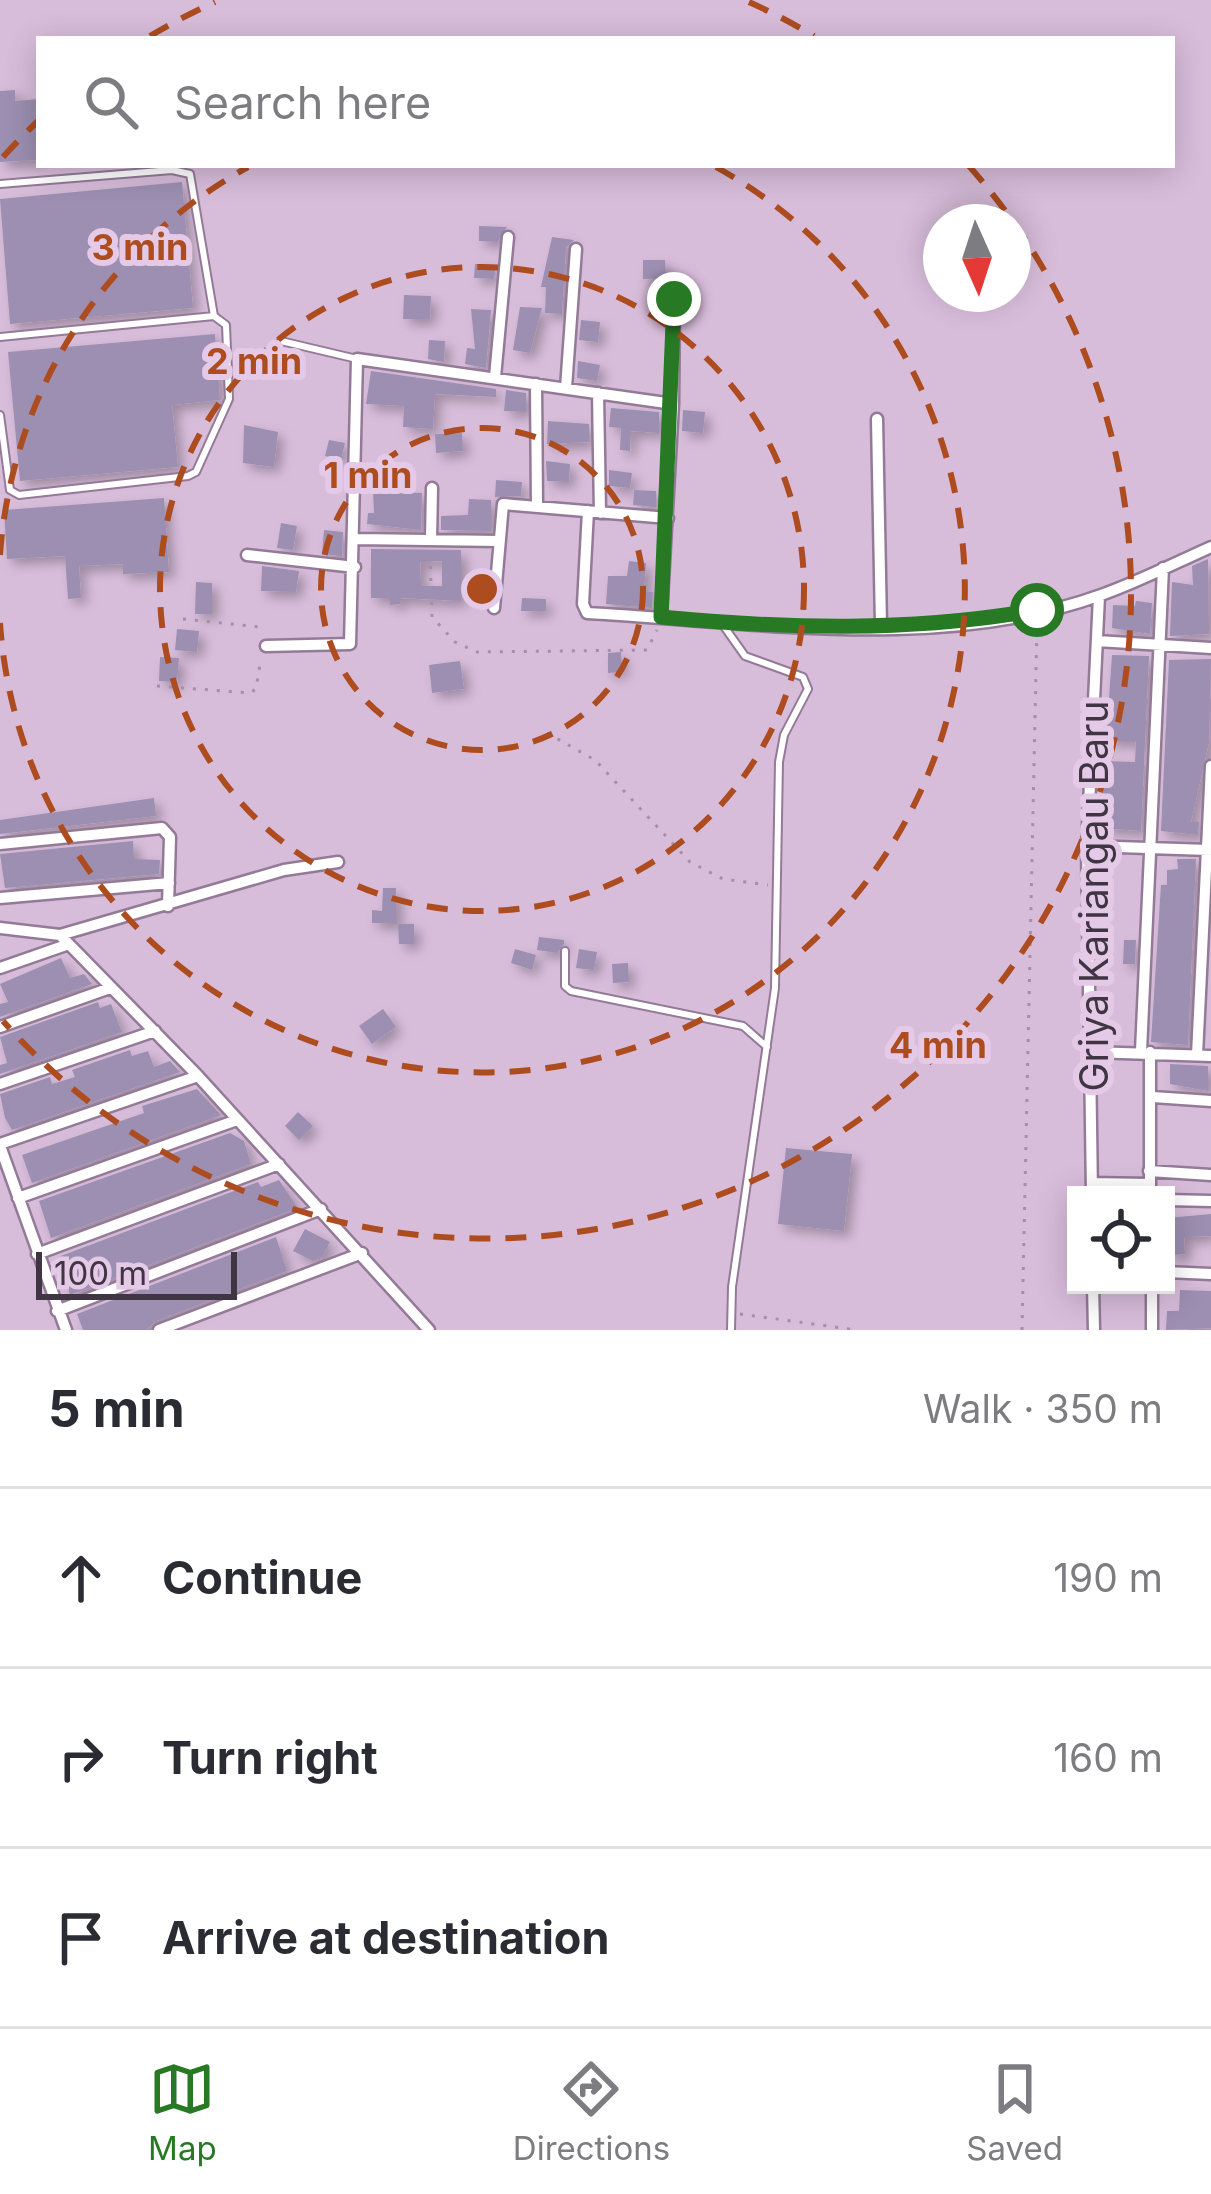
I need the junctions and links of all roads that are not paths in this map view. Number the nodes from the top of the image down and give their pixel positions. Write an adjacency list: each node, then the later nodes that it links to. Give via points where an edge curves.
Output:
1 (0, 184): 5 (lane, via 190,174)
2 (508, 237): 9 (street)
3 (577, 249): 11 (street)
4 (674, 299): 13 (street)
5 (214, 316): 6 (lane); 14 (lane, via 226,325 229,399 188,476 14,495)
6 (0, 337)
7 (281, 341): 8 (lane)
8 (357, 359): 9 (street); 20 (street)
9 (495, 377): 10 (street)
10 (536, 384): 11 (street); 17 (street)
11 (566, 388): 12 (street)
12 (598, 393): 13 (street); 18 (street)
13 (674, 404): 19 (street)
14 (0, 416)
15 (877, 418): 31 (street)
16 (432, 488): 21 (street)
17 (536, 506): 18 (street); 22 (street, via 500,506)
18 (594, 512): 19 (street); 29 (street, via 584,610)
19 (668, 518): 29 (street)
20 (356, 539): 21 (street); 25 (street)
21 (430, 540): 22 (street)
22 (499, 541): 28 (street)
23 (1211, 547): 26 (street)
24 (247, 555): 25 (street)
25 (355, 567): 34 (street, via 350,644)
26 (1163, 568): 27 (street); 33 (street)
27 (1099, 596): 31 (street, via 951,626); 32 (street, Griya Kariangau Baru)
28 (494, 608)
29 (661, 617): 30 (street)
30 (722, 623): 31 (street); 52 (lane, via 745,656 803,677 808,689 779,762)
31 (880, 626)
32 (1097, 641): 33 (street); 38 (street, Griya Kariangau Baru)
33 (1160, 645): 35 (street); 39 (street)
34 (266, 646)
35 (1211, 648)
36 (1211, 766): 40 (street)
37 (0, 844): 42 (street, via 162,828 170,837)
38 (1087, 846): 39 (street); 53 (street, Griya Kariangau Baru)
39 (1149, 848): 40 (street); 54 (street)
40 (1209, 850): 55 (street)
41 (338, 862): 44 (street)
42 (169, 883): 43 (street); 44 (street)
43 (0, 898)
44 (168, 906): 46 (street)
45 (0, 928): 46 (street)
46 (64, 940): 48 (street); 49 (street)
47 (565, 951): 52 (lane, via 571,991 743,1026)
48 (0, 968)
49 (110, 988): 50 (street); 51 (street)
50 (0, 1027)
51 (155, 1031): 56 (street); 57 (street)
52 (767, 1047): 80 (lane)
53 (1091, 1052): 54 (street); 65 (street, Griya Kariangau Baru)
54 (1146, 1052): 55 (street); 58 (street)
55 (1204, 1056)
56 (199, 1076): 60 (street); 61 (street)
57 (0, 1084)
58 (1153, 1097): 59 (street); 64 (street)
59 (1211, 1101)
60 (237, 1120): 62 (street); 66 (street)
61 (0, 1145): 66 (street)
62 (279, 1164): 69 (street); 71 (street)
63 (1211, 1175): 64 (street)
64 (1149, 1183)
65 (1092, 1186)
66 (18, 1198): 71 (street)
67 (1175, 1200): 68 (street)
68 (1211, 1201)
69 (321, 1209): 70 (street); 76 (street)
70 (362, 1253): 78 (street); 79 (street)
71 (38, 1254): 76 (street)
72 (1175, 1272): 73 (street)
73 (1211, 1274)
74 (1093, 1294): 81 (street)
75 (1153, 1294): 82 (street)
76 (58, 1311): 77 (street)
77 (66, 1330)
78 (159, 1330)
79 (429, 1330)
80 (731, 1330)
81 (1094, 1330)
82 (1152, 1330)

